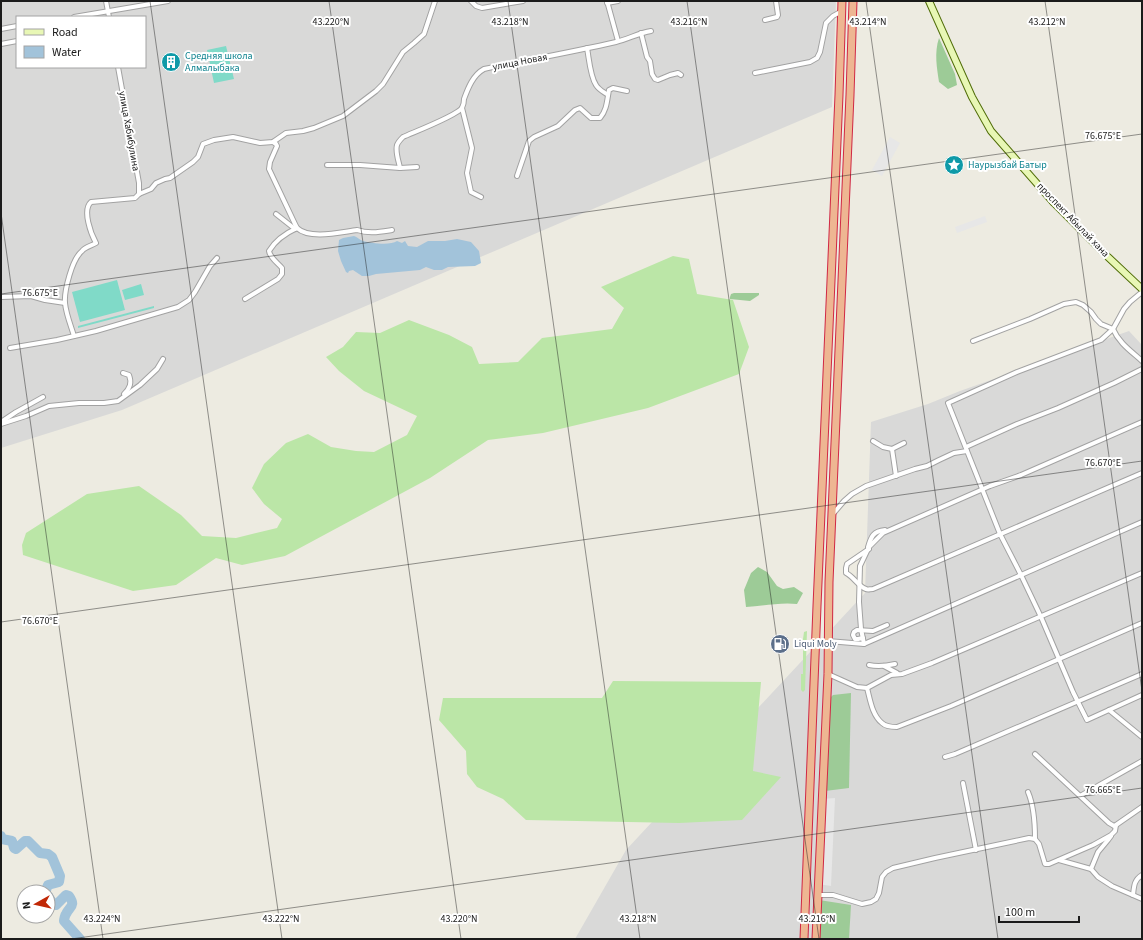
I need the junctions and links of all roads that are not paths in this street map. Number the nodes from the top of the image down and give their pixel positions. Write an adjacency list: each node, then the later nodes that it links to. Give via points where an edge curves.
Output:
1 (106, 1): 13 (street)
2 (168, 1): 13 (street)
3 (435, 1): 31 (street, via 424,34 403,52 376,91 343,116 314,128 286,133)
4 (471, 1): 5 (street, via 482,8)
5 (523, 1)
6 (618, 1): 11 (street)
7 (776, 1): 16 (street, via 777,17)
8 (842, 1): 12 (highway)
9 (854, 1): 68 (highway)
10 (929, 1): 44 (main road, проспект Абылай хана, via 972,98 991,131 1054,202)
11 (607, 2): 22 (street)
12 (842, 11): 26 (street, via 826,23 820,52 816,58 810,62); 111 (highway)
13 (108, 12): 14 (street); 15 (street)
14 (81, 16)
15 (109, 16)
16 (765, 20)
17 (16, 26): 18 (street)
18 (1, 28)
19 (651, 31): 20 (street, улица Новая)
20 (641, 33): 22 (street, улица Новая); 27 (street, via 655,78 658,80 678,72)
21 (16, 41): 23 (street)
22 (618, 41): 24 (street, улица Новая)
23 (1, 44)
24 (587, 48): 29 (street, via 596,84); 30 (street, улица Новая, via 484,69 468,88)
25 (118, 68): 38 (street, улица Хабибулина, via 139,183)
26 (755, 72)
27 (681, 75)
28 (627, 91): 29 (street, via 613,88 609,90)
29 (608, 95): 37 (street, via 604,114 600,118 590,118 580,108 558,126 529,141)
30 (462, 108): 36 (street, via 450,117 403,137 397,145); 39 (street, via 472,148 467,173 468,182 471,192)
31 (283, 136): 32 (street); 33 (street)
32 (273, 142): 33 (street); 38 (street, via 260,143 233,137 203,144 193,162 170,178)
33 (277, 146): 41 (street, via 269,169 297,226)
34 (327, 165): 36 (street)
35 (417, 167): 36 (street)
36 (400, 168)
37 (517, 176)
38 (138, 194): 48 (street, via 135,198 90,202 86,216 96,243 83,249 74,261)
39 (481, 196)
40 (276, 214): 41 (street)
41 (296, 229): 42 (street, via 310,234 357,230 375,233); 47 (street, via 279,239 269,251 271,257 282,268 282,274 271,284)
42 (392, 230)
43 (217, 258): 50 (street, via 184,304)
44 (1142, 289)
45 (1142, 292): 49 (street, via 1124,309)
46 (1, 297): 48 (street, via 31,296)
47 (245, 299)
48 (65, 303): 50 (street)
49 (1113, 329): 51 (street, via 1101,324 1083,305 1076,302 1064,304); 54 (street, via 1116,337); 64 (street, via 1101,340 1017,372 948,403)
50 (74, 336): 52 (street)
51 (973, 341)
52 (10, 348)
53 (163, 359): 58 (street, via 157,369 140,385)
54 (1142, 361)
55 (1142, 369): 64 (street)
56 (123, 372): 58 (street, via 129,375 130,385)
57 (43, 397): 60 (street)
58 (119, 400): 60 (street, via 49,406)
59 (1142, 422): 67 (street)
60 (1, 423)
61 (873, 441): 63 (street)
62 (904, 443): 63 (street)
63 (892, 449): 66 (street)
64 (967, 449): 66 (street); 67 (street)
65 (1142, 473): 70 (street)
66 (896, 476): 68 (street, via 866,486 852,494)
67 (982, 490): 70 (street); 71 (street, via 883,533)
68 (832, 515): 80 (highway)
69 (1142, 522): 73 (street)
70 (1000, 534): 73 (street); 74 (street, via 873,589 866,589)
71 (869, 549): 74 (street, via 860,566); 74 (street, via 847,564 846,568 846,573)
72 (1142, 573): 75 (street)
73 (1021, 575): 75 (street); 81 (street)
74 (860, 585): 78 (street)
75 (1041, 617): 82 (street); 87 (street)
76 (1142, 624): 82 (street)
77 (887, 625): 78 (street, via 873,631)
78 (861, 630): 79 (street); 79 (street, via 857,630 853,635 856,639)
79 (863, 638): 81 (street)
80 (828, 641): 81 (street); 86 (highway)
81 (864, 644)
82 (1059, 660): 89 (street, via 897,727 883,724 877,717); 91 (street)
83 (895, 664): 85 (street)
84 (869, 665): 85 (street)
85 (884, 666): 87 (street)
86 (828, 674): 89 (street, via 857,687); 109 (highway)
87 (902, 674): 89 (street, via 891,675)
88 (1142, 674): 91 (street)
89 (866, 688)
90 (1142, 695): 92 (street)
91 (1078, 702): 92 (street, via 1087,720); 95 (street)
92 (1109, 710): 93 (street)
93 (1142, 737)
94 (1035, 754): 99 (street)
95 (945, 757)
96 (1142, 761): 99 (street)
97 (963, 783): 104 (street)
98 (1028, 792): 103 (street)
99 (1080, 796): 101 (street, via 1109,823)
100 (1142, 806): 101 (street)
101 (1116, 825): 102 (street)
102 (1111, 835): 105 (street); 106 (street, via 1098,852)
103 (1035, 839): 104 (street, via 1029,838); 105 (street, via 1045,864)
104 (976, 850): 109 (street, via 893,868 882,878 879,893 871,902 862,904 833,895)
105 (1058, 860): 106 (street)
106 (1091, 869): 108 (street, via 1112,886)
107 (1142, 875): 108 (street, via 1135,882)
108 (1133, 895): 110 (street)
109 (817, 896): 112 (highway)
110 (1142, 899)
111 (804, 939)
112 (816, 939)

